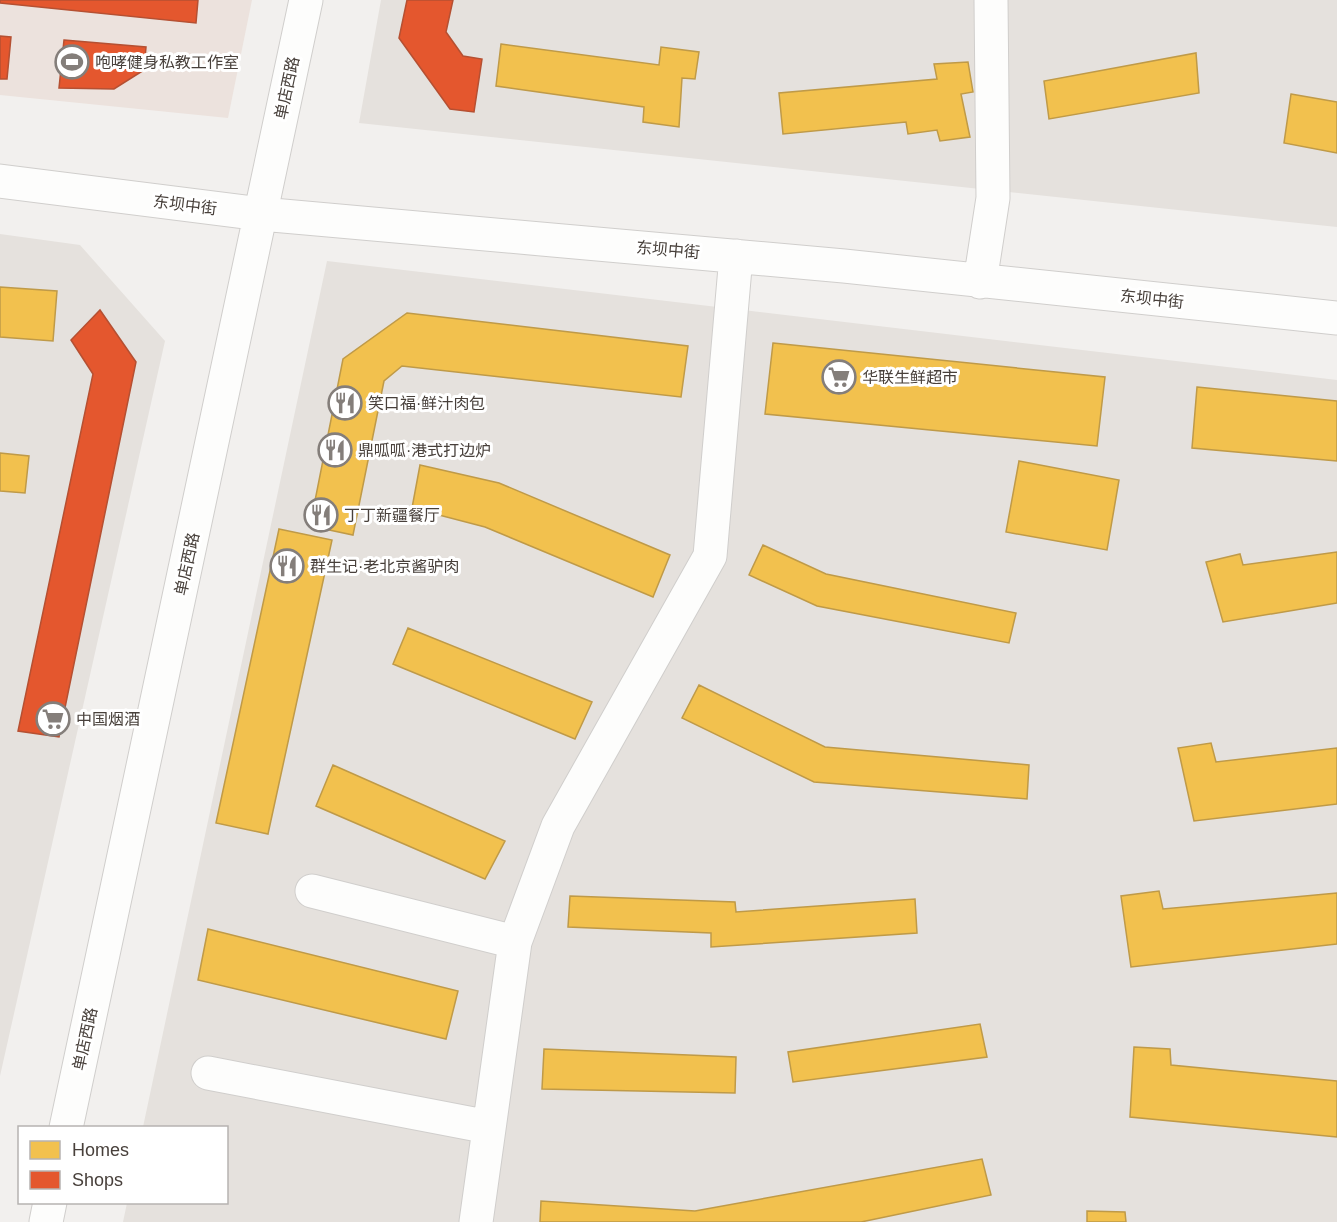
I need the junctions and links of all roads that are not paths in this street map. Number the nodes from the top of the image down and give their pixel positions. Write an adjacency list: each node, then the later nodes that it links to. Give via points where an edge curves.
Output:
1 (306, 0): 4 (street, 单店西路)
2 (991, 0): 6 (street, via 993,198)
3 (0, 182): 4 (street, 东坝中街)
4 (261, 214): 5 (street, 东坝中街); 11 (street, 单店西路)
5 (736, 256): 6 (street, 东坝中街); 9 (street, via 710,556 558,825)
6 (980, 282): 7 (street, 东坝中街)
7 (1337, 318)
8 (312, 891): 9 (street)
9 (515, 942): 12 (street)
10 (208, 1073): 12 (street)
11 (66, 1126)
12 (489, 1127): 15 (street)
13 (50, 1204): 14 (street)
14 (46, 1222)
15 (476, 1222)

